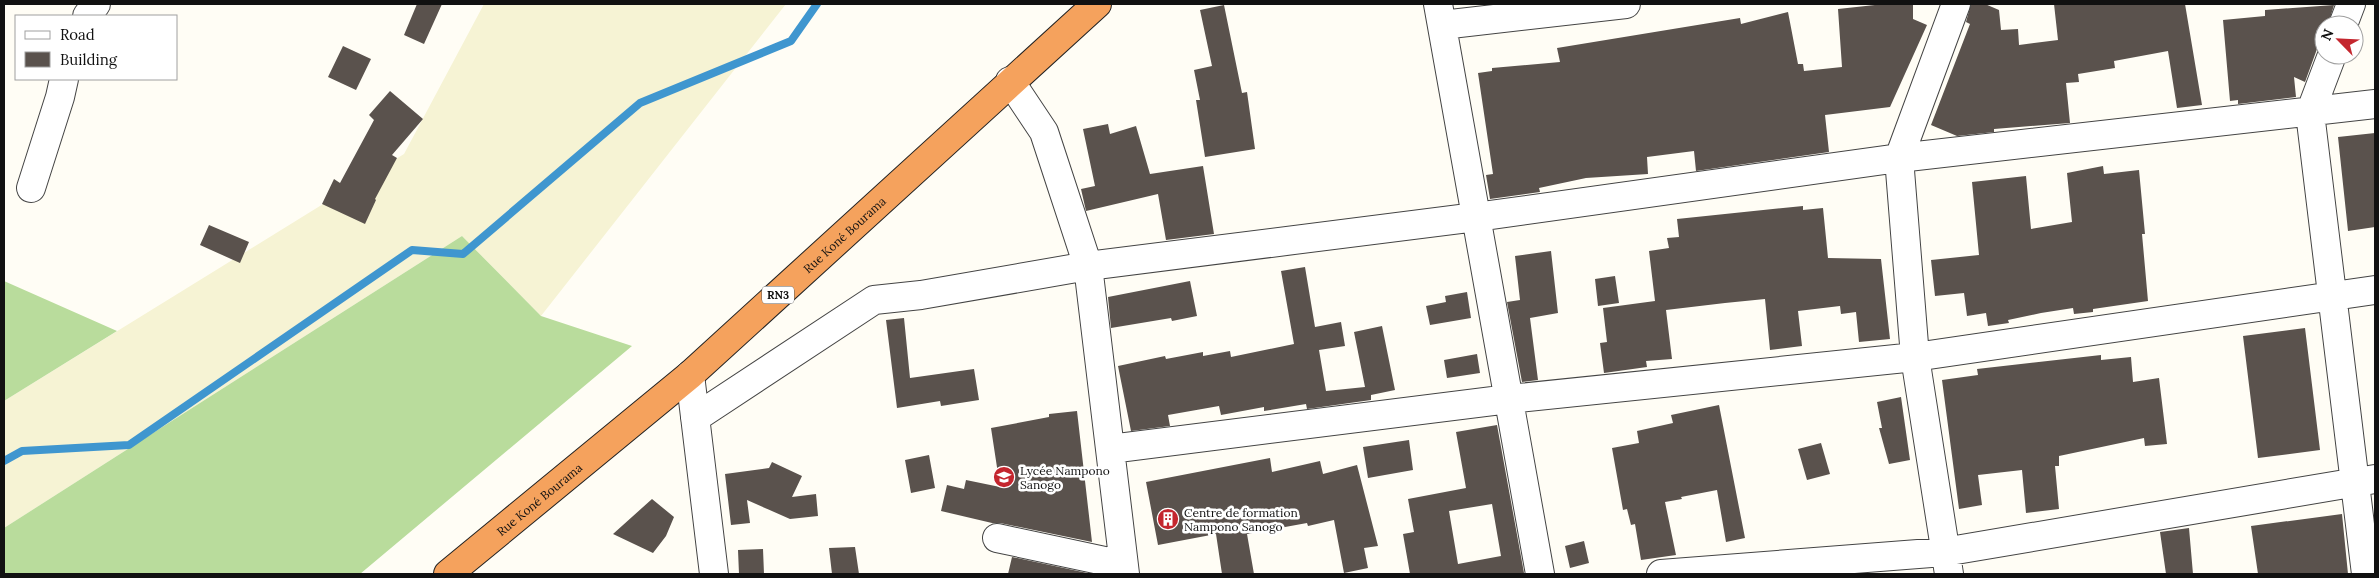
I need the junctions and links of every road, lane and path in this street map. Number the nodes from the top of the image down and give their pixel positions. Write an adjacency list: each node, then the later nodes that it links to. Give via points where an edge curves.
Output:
1 (96, 4): 5 (street)
2 (1097, 4): 9 (highway, Rue Koné Bourama / RN3)
3 (1626, 4): 6 (street)
4 (1956, 4): 12 (street)
5 (88, 15)
6 (1440, 15): 14 (street)
7 (2328, 65): 11 (street)
8 (64, 80): 13 (street)
9 (1010, 81): 15 (street, via 1044,132); 19 (highway, Rue Koné Bourama / RN3)
10 (2375, 104): 11 (street)
11 (2310, 112): 12 (street); 17 (street)
12 (1899, 158): 14 (street); 18 (street)
13 (31, 188)
14 (1476, 217): 15 (street); 20 (street)
15 (1088, 266): 21 (street, via 874,300); 22 (street)
16 (2375, 290): 17 (street)
17 (2332, 295): 18 (street); 23 (street)
18 (1915, 357): 20 (street); 25 (street)
19 (690, 375): 21 (street); 27 (highway, Rue Koné Bourama / RN3)
20 (1508, 399): 22 (street); 29 (street)
21 (695, 418): 28 (street)
22 (1110, 449): 26 (street)
23 (2365, 480): 25 (street); 31 (street)
24 (997, 538): 26 (street)
25 (1946, 563): 30 (street)
26 (1124, 570)
27 (448, 574)
28 (714, 574)
29 (1540, 574)
30 (1661, 574)
31 (2366, 574)

